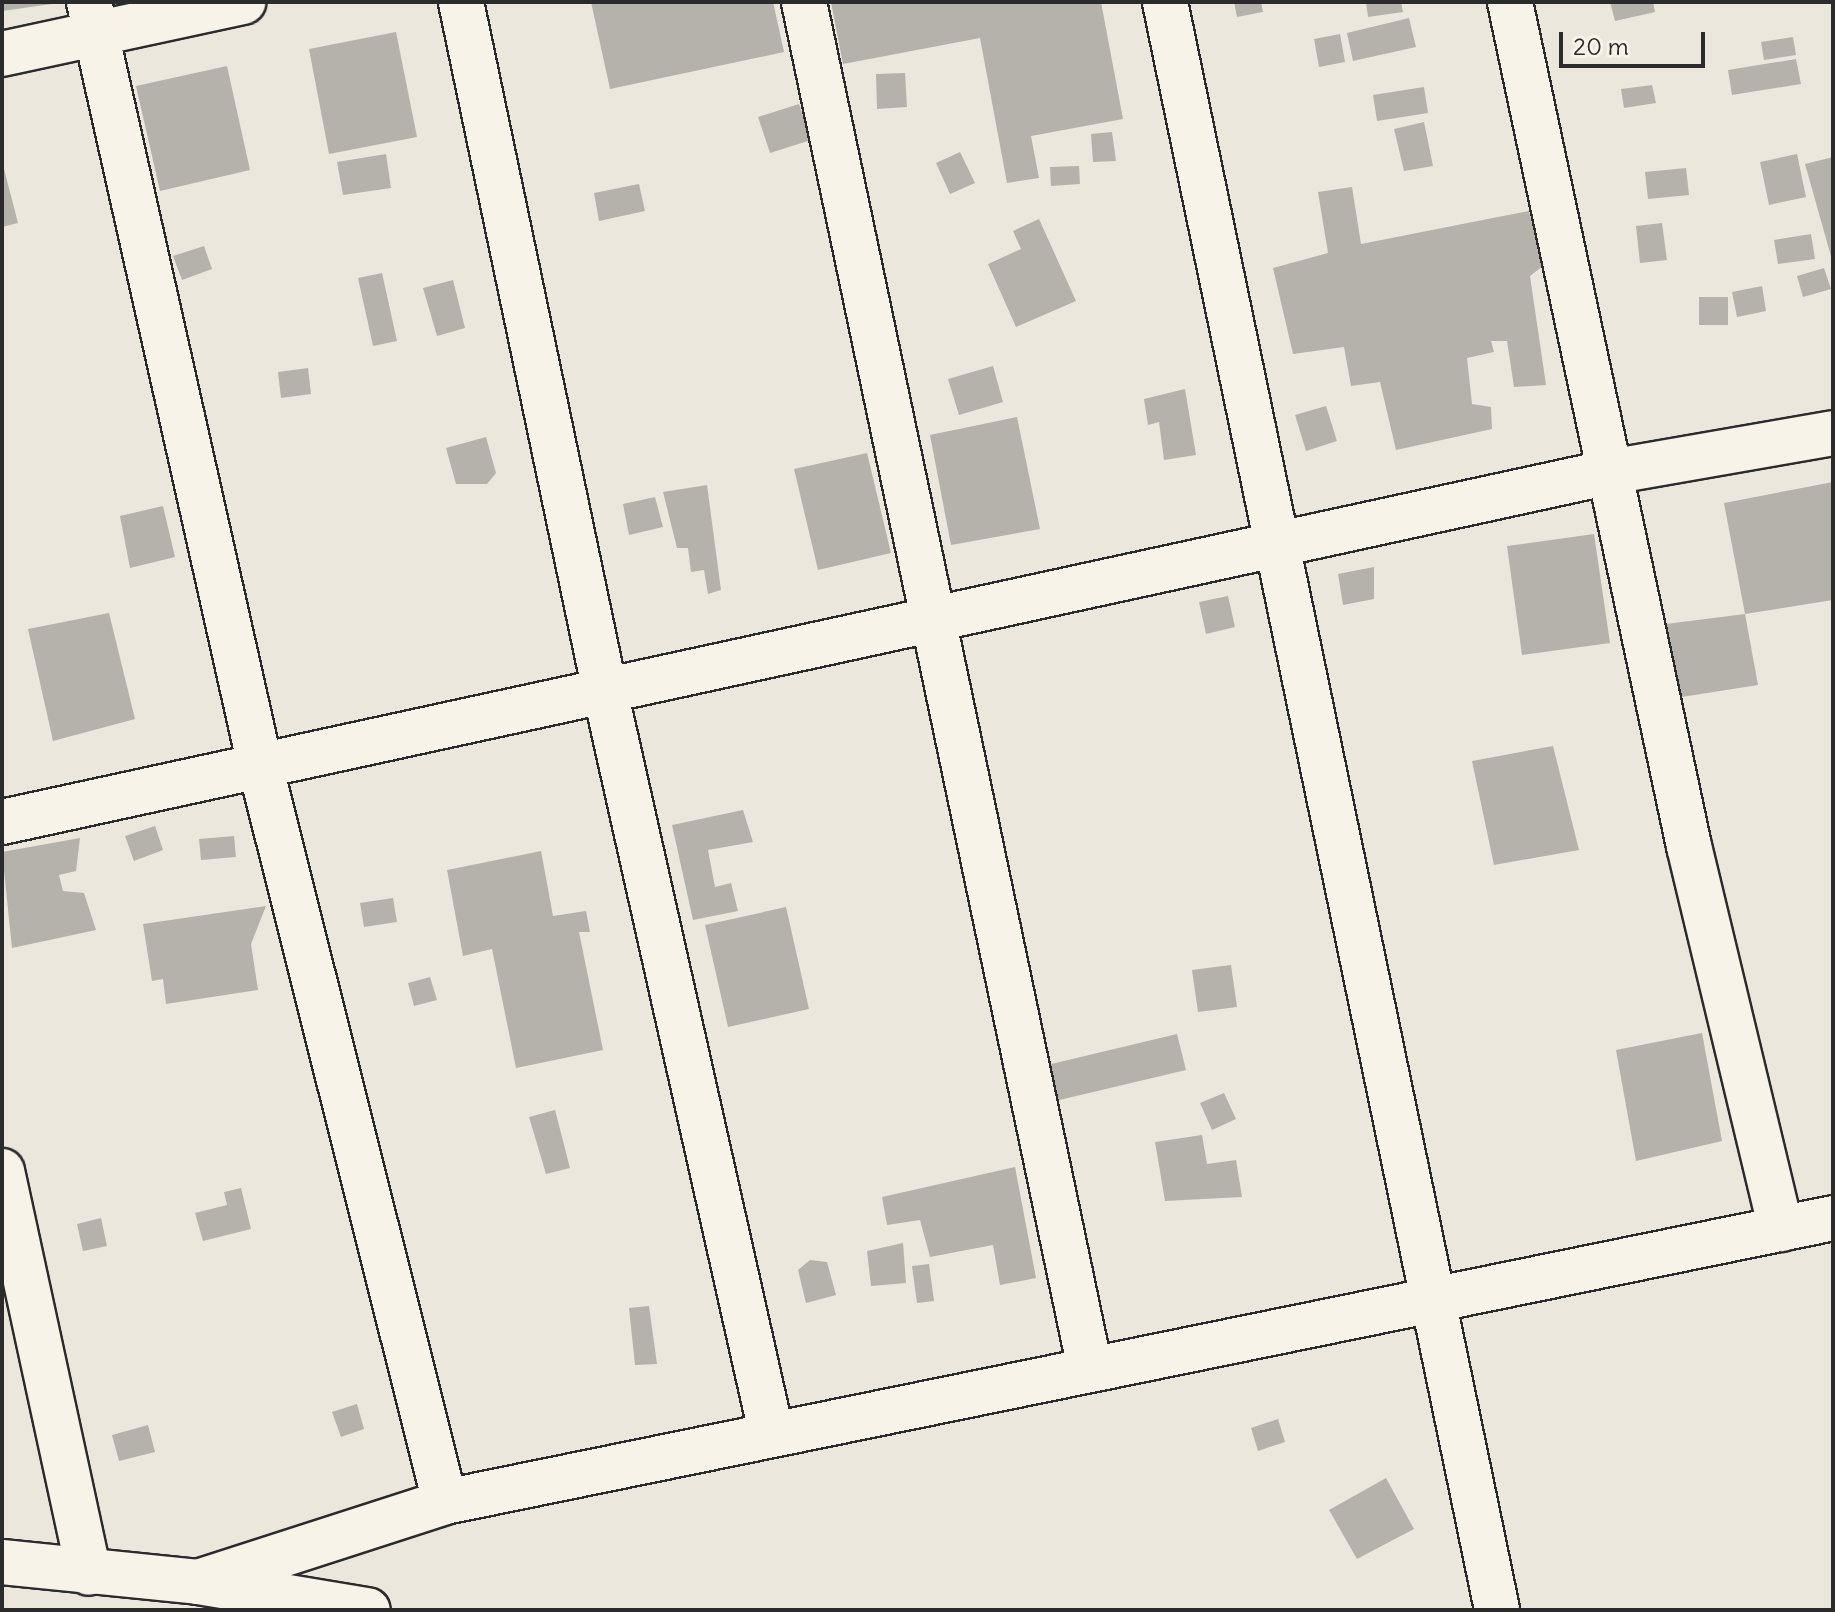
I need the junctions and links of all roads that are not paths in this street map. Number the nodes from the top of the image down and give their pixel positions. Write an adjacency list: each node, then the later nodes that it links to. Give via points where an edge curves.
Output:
1 (243, 2): 6 (street)
2 (461, 2): 12 (street)
3 (804, 2): 11 (street)
4 (1165, 2): 10 (street)
5 (1510, 2): 9 (street)
6 (92, 18): 7 (street); 13 (street)
7 (2, 54)
8 (1833, 433): 9 (street)
9 (1610, 472): 10 (street); 17 (street)
10 (1277, 545): 11 (street); 18 (street)
11 (931, 620): 12 (street); 19 (street)
12 (605, 691): 13 (street); 20 (street)
13 (260, 765): 14 (street); 21 (street)
14 (2, 822)
15 (2, 1171): 23 (street)
16 (1833, 1218): 17 (street)
17 (1781, 1229): 18 (street)
18 (1431, 1295): 19 (street); 26 (street)
19 (1090, 1369): 20 (street)
20 (771, 1432): 21 (street)
21 (445, 1502): 24 (street)
22 (2, 1562): 23 (street)
23 (89, 1573): 24 (street)
24 (198, 1582): 25 (street)
25 (368, 1610)
26 (1497, 1610)

